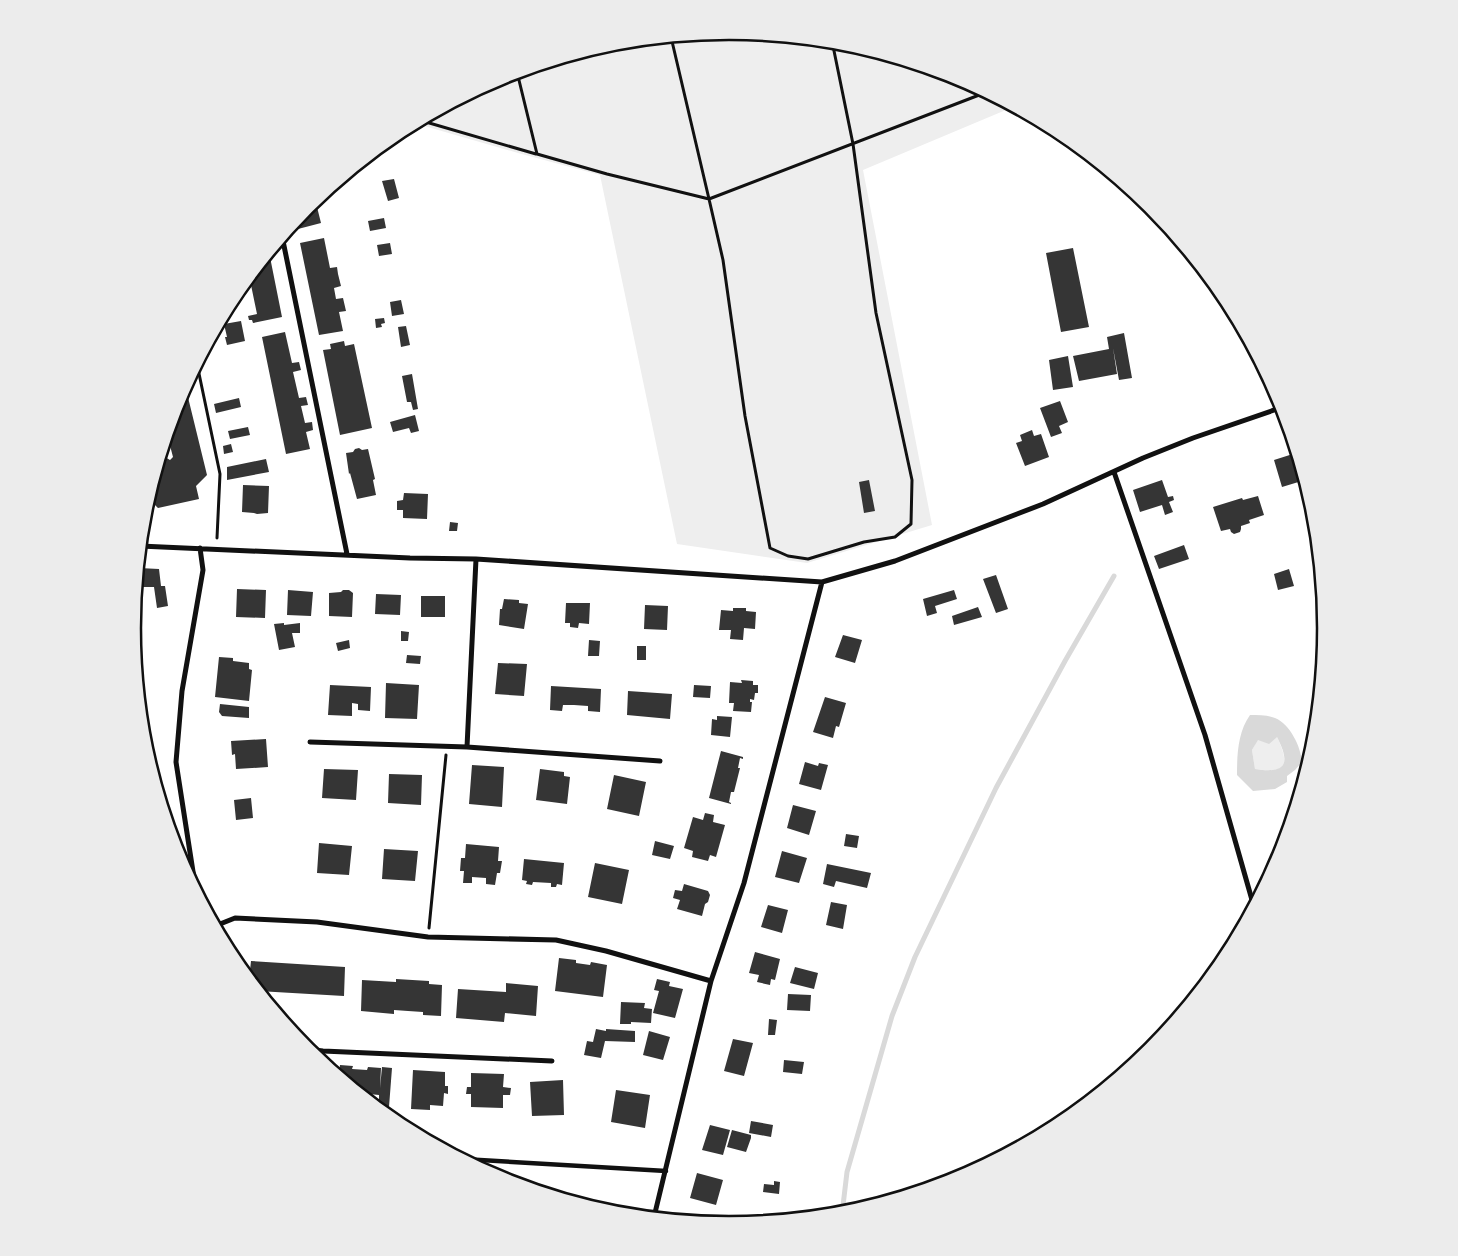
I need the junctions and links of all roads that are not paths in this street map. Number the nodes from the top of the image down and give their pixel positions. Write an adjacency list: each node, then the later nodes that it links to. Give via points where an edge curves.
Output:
1 (284, 244): 6 (street)
2 (1275, 410): 3 (street, via 1193,438)
3 (1114, 472): 8 (street, via 1043,504 896,561); 13 (street, via 1205,734)
4 (147, 546): 5 (street)
5 (200, 548): 6 (street); 12 (street, via 203,570 182,691 176,762)
6 (347, 554): 7 (street)
7 (476, 560): 8 (street); 10 (street)
8 (822, 582): 15 (street, via 744,883)
9 (310, 742): 10 (street)
10 (467, 747): 11 (street)
11 (660, 761)
12 (192, 867)
13 (1251, 897)
14 (221, 924): 15 (street, via 235,918 317,922 428,937 556,940)
15 (711, 981): 19 (street)
16 (321, 1052): 17 (street)
17 (552, 1061)
18 (480, 1160): 19 (street)
19 (666, 1171): 20 (street)
20 (655, 1211)

